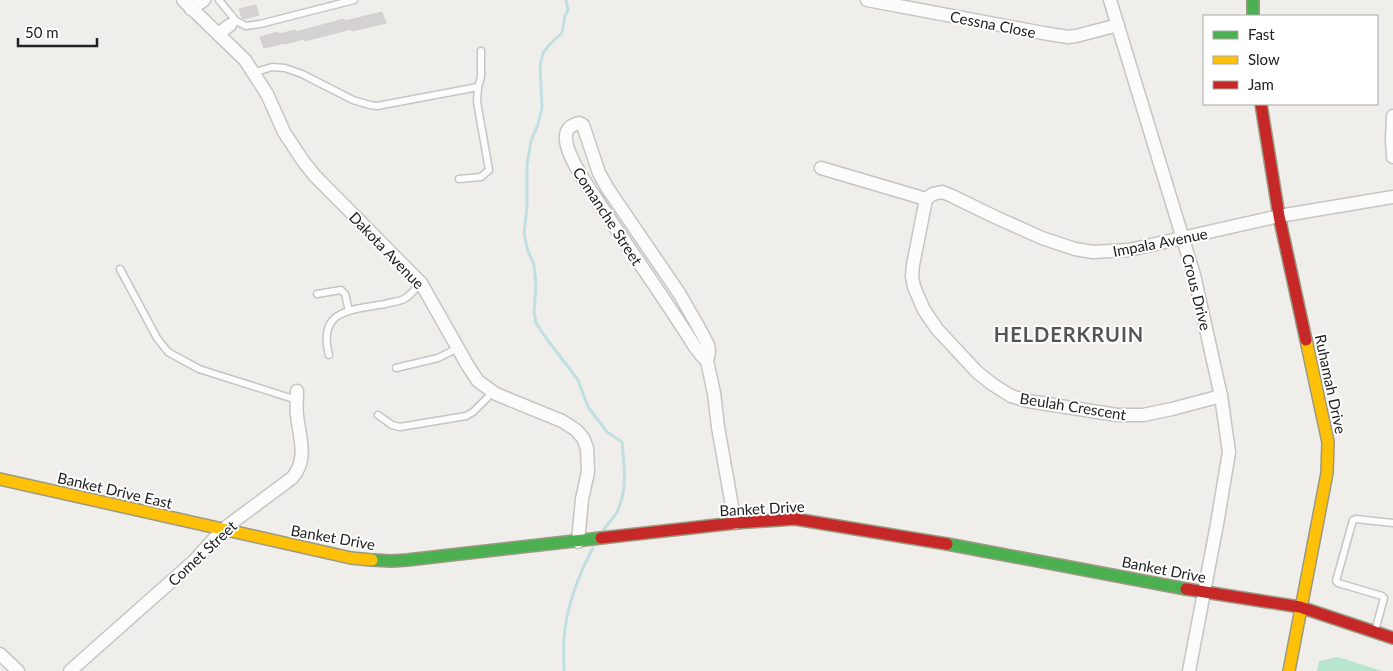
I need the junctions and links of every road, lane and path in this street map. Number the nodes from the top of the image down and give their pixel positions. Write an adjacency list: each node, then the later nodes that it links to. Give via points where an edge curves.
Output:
1 (204, 0): 7 (street)
2 (219, 0): 9 (lane)
3 (354, 0): 9 (lane, via 260,24 242,26)
4 (867, 0): 10 (street, Cessna Close, via 1068,37)
5 (1110, 0): 10 (street, Crous Drive)
6 (1252, 0): 8 (street)
7 (187, 4): 11 (street, Dakota Avenue)
8 (1253, 15)
9 (233, 23): 11 (street)
10 (1118, 25): 23 (street, Crous Drive)
11 (218, 34): 13 (street, Dakota Avenue, via 245,60)
12 (481, 51): 14 (lane)
13 (253, 73): 14 (lane, via 272,67 285,68 353,100 376,106); 25 (street, Dakota Avenue, via 302,161)
14 (478, 87): 19 (lane, via 477,102 489,170 482,177)
15 (1261, 105): 22 (street, Ruhamah Drive)
16 (1393, 116): 17 (street)
17 (1393, 157)
18 (821, 168): 21 (street, Impala Avenue)
19 (459, 179)
20 (1393, 196): 22 (street, Impala Avenue)
21 (926, 199): 23 (street, Impala Avenue, via 942,192 950,194 1042,238 1084,251 1129,250); 34 (street, Beulah Crescent, via 913,265 914,287 937,329 992,384 1011,396 1028,401 1117,416 1143,415)
22 (1279, 216): 23 (street, Impala Avenue); 42 (street, Ruhamah Drive, via 1328,442 1327,474)
23 (1183, 239): 34 (street, Crous Drive)
24 (120, 269): 33 (lane, via 157,338 168,352 199,369)
25 (421, 284): 27 (lane, via 404,299); 28 (street, Dakota Avenue)
26 (317, 294): 27 (lane, via 341,290)
27 (349, 311): 29 (lane, via 339,314 327,330)
28 (458, 348): 31 (lane, via 438,358); 32 (street, Dakota Avenue, via 478,381)
29 (330, 355)
30 (708, 361): 30 (street, Comanche Street, via 695,347 586,185 567,145 566,133 570,126 583,125 599,173 679,293 708,345); 37 (street, Comanche Street)
31 (396, 368)
32 (493, 392): 35 (lane, via 466,416 400,427); 40 (street, Dakota Avenue, via 562,421 583,438 587,448 588,472)
33 (297, 395): 39 (street, Comet Street, via 302,458 297,473)
34 (1221, 396): 41 (street, Crous Drive, via 1229,452)
35 (378, 415)
36 (0, 479): 39 (street, Banket Drive East)
37 (735, 523): 40 (street, Banket Drive); 41 (street, Banket Drive, via 812,521)
38 (1393, 523): 43 (lane, via 1353,520 1336,581 1384,598)
39 (222, 530): 40 (street, Banket Drive, via 351,558 392,561); 47 (street, Comet Street, via 194,561)
40 (578, 542)
41 (1205, 592): 42 (street, Banket Drive); 48 (street, Crous Drive)
42 (1300, 607): 43 (street, Banket Drive); 49 (street, Ruhamah Drive)
43 (1375, 632): 44 (street, Banket Drive)
44 (1393, 638)
45 (0, 654): 46 (street)
46 (18, 671)
47 (70, 671)
48 (1190, 671)
49 (1289, 671)

